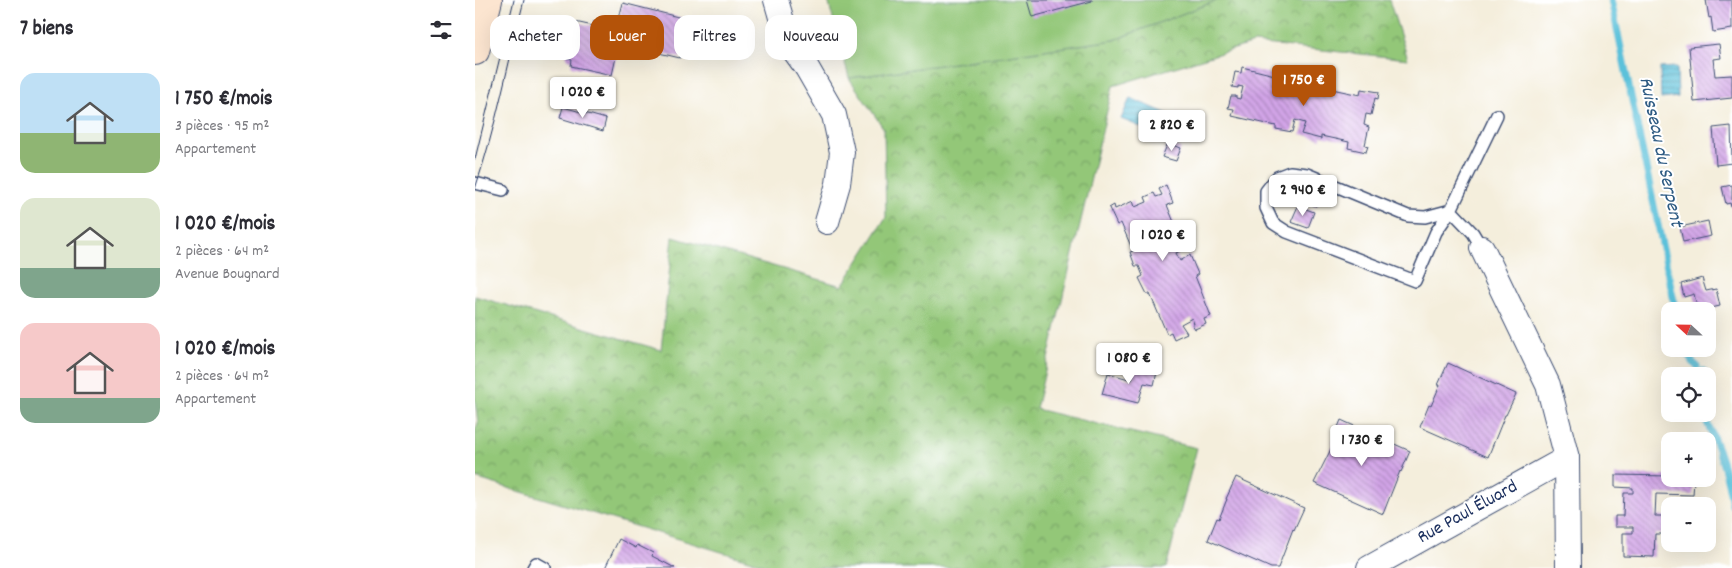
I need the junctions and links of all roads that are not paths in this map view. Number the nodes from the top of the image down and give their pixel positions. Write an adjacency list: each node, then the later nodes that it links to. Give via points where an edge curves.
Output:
1 (488, 0): 3 (main road)
2 (776, 0): 8 (street, via 787,42 807,68 834,115 842,152 839,184)
3 (475, 52)
4 (1497, 115): 7 (lane)
5 (475, 183): 6 (lane)
6 (503, 190)
7 (1451, 210): 7 (lane, via 1425,217 1408,216 1307,174 1289,172 1277,178 1267,191 1266,208 1273,222 1287,232 1415,281 1436,232); 9 (lane, via 1473,233)
8 (827, 222)
9 (1482, 248): 10 (street, via 1548,385)
10 (1567, 458): 13 (street, Rue Paul Éluard); 14 (street)
11 (533, 568): 12 (lane, via 536,563)
12 (545, 568)
13 (1369, 568)
14 (1568, 568)

